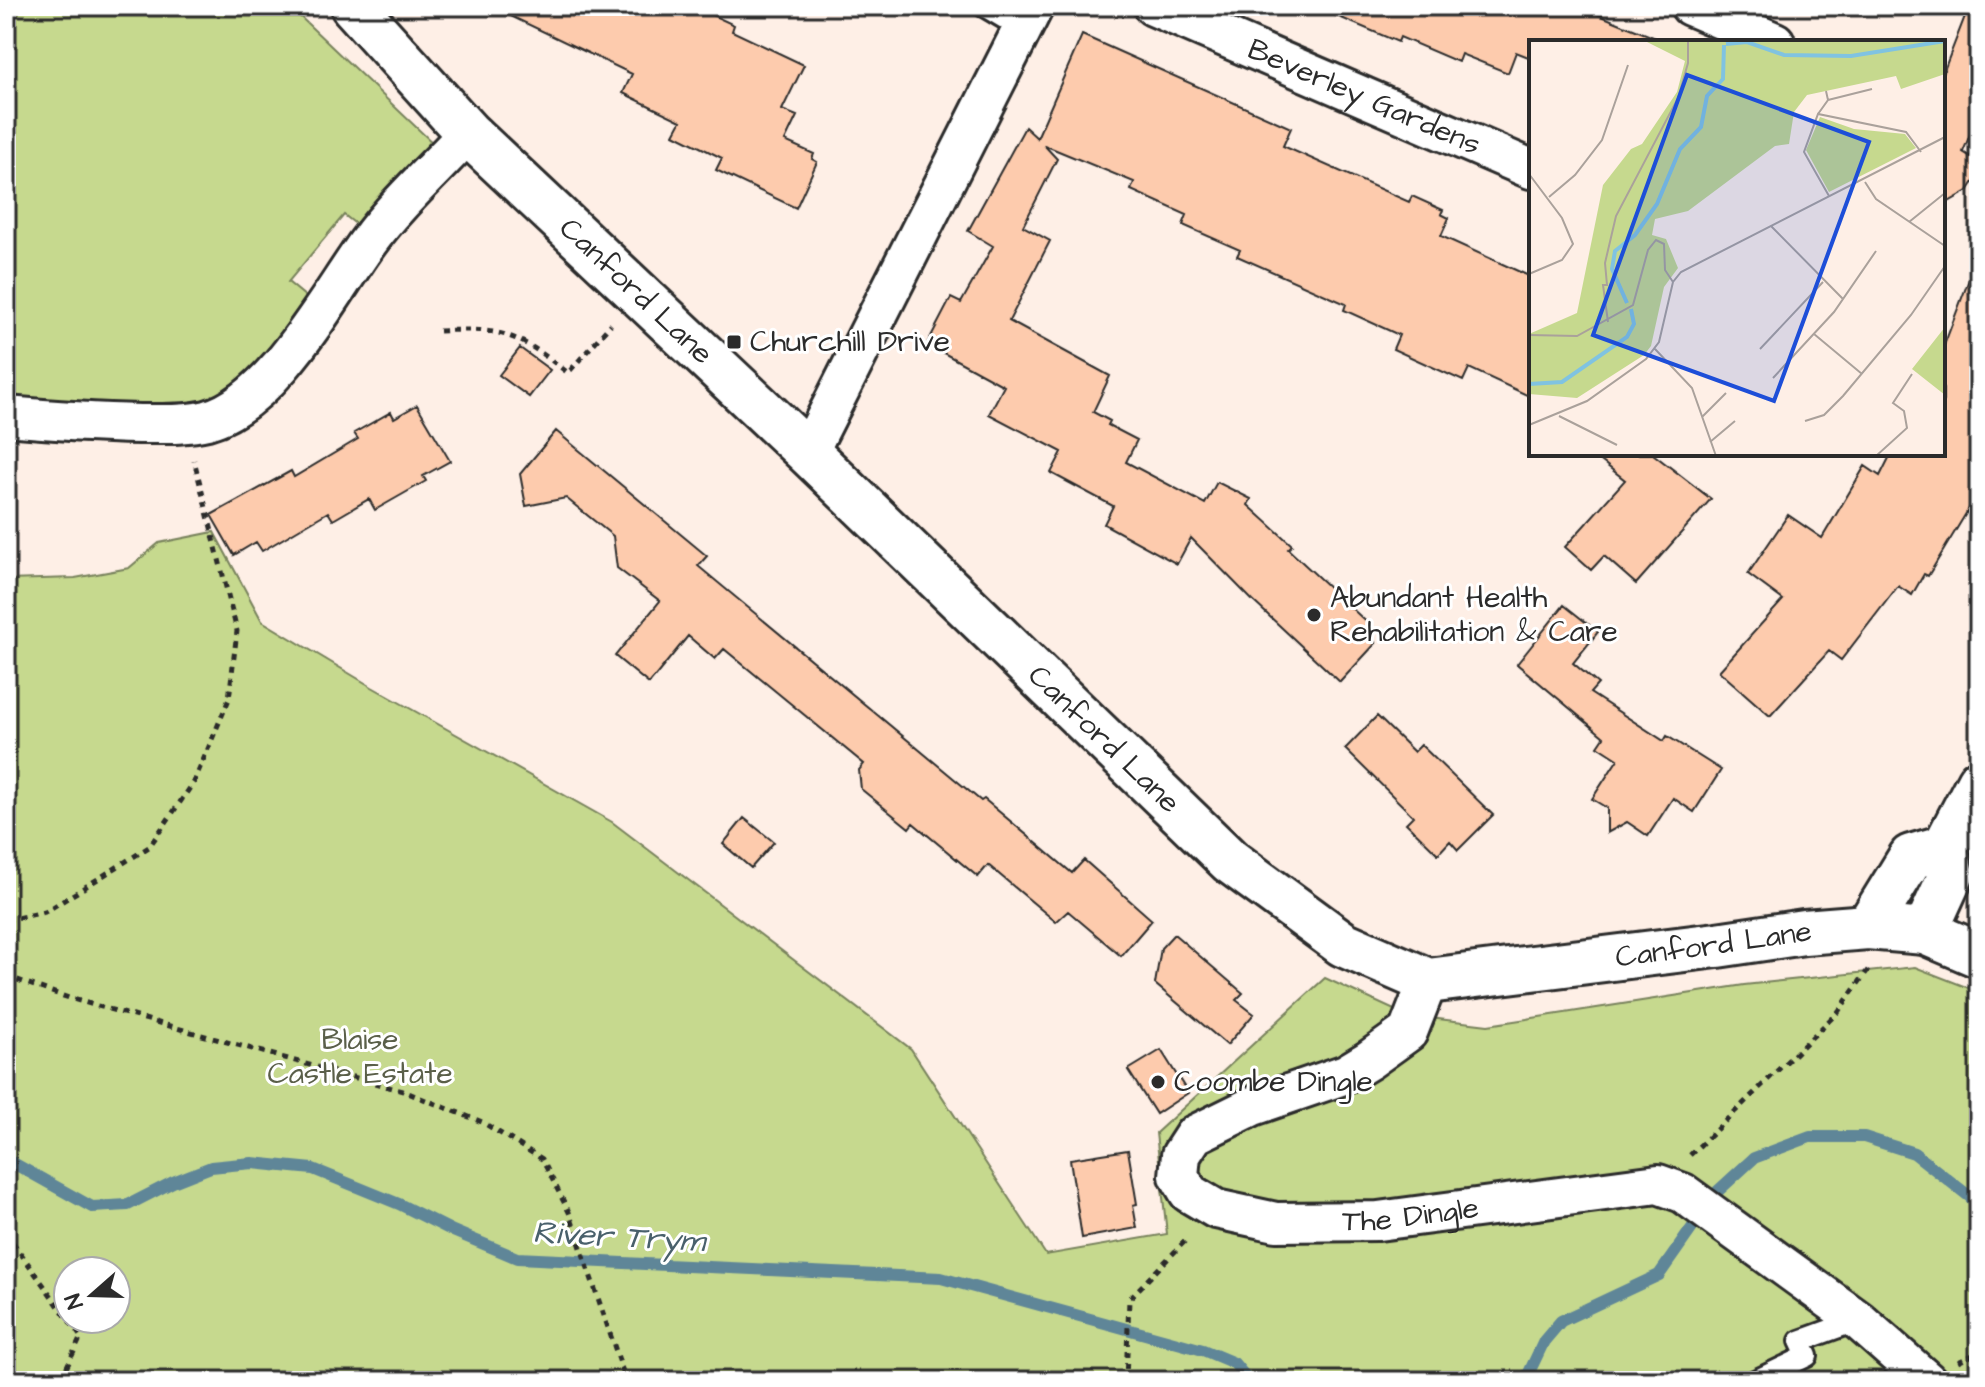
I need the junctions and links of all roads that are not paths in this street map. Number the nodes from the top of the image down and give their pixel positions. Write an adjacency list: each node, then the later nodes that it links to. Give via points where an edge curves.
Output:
1 (353, 6): 7 (main road, Canford Lane)
2 (984, 6): 5 (lane)
3 (1153, 6): 8 (street, Beverley Gardens)
4 (1690, 6): 6 (street)
5 (1027, 17): 10 (street)
6 (1770, 40)
7 (468, 133): 9 (street, via 370,239 273,373 229,411 184,424); 10 (main road, Canford Lane)
8 (1529, 168)
9 (6, 416)
10 (808, 453): 15 (main road, Canford Lane, via 1230,861 1343,944)
11 (1979, 782): 12 (main road)
12 (1945, 847): 13 (main road, via 1951,875); 13 (main road, via 1911,857)
13 (1897, 930): 14 (main road); 15 (main road, Canford Lane, via 1804,932)
14 (1979, 955)
15 (1428, 981): 16 (street, The Dingle, via 1408,1032 1369,1060 1194,1135 1181,1155 1179,1176 1189,1193 1216,1209 1276,1222 1378,1221 1671,1188)
16 (1858, 1320): 17 (lane, via 1800,1341 1807,1356); 18 (street)
17 (1755, 1381)
18 (1927, 1381)

